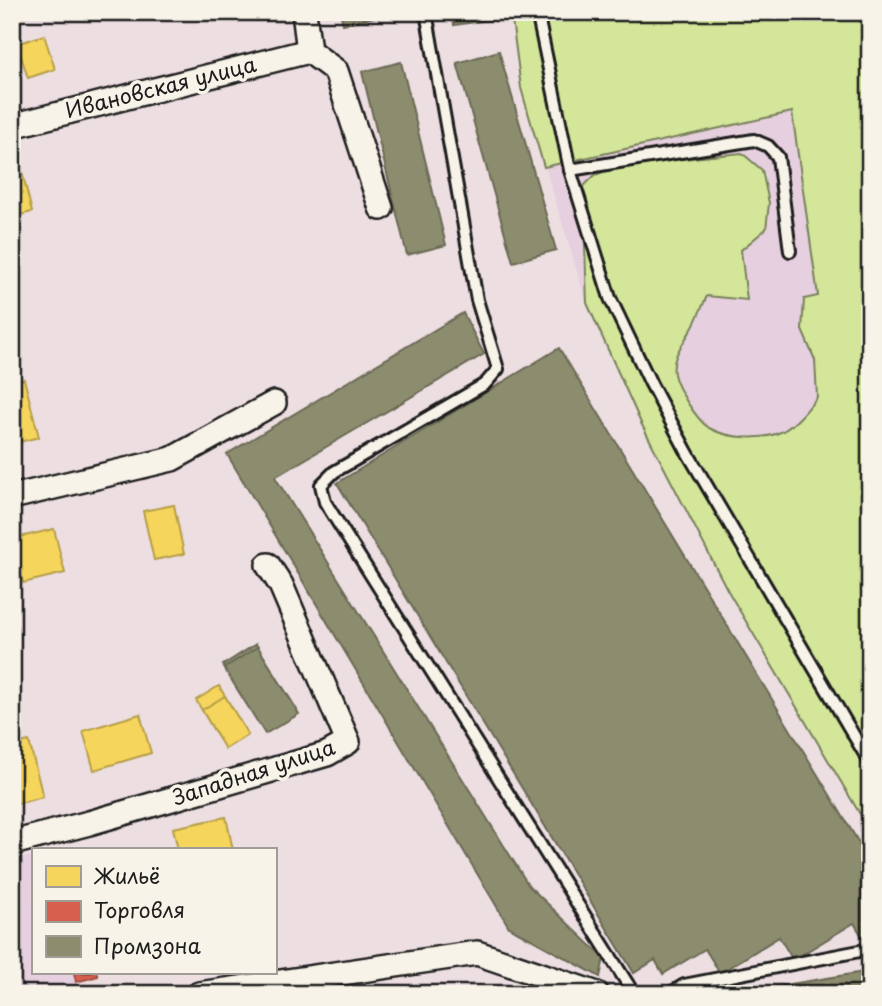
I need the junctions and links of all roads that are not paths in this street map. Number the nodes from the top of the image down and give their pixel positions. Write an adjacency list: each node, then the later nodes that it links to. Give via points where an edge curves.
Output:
1 (304, 12): 4 (street)
2 (426, 12): 17 (lane, via 478,300 498,369 485,384 334,472 321,485 325,502)
3 (537, 12): 6 (lane)
4 (309, 51): 5 (street, Ивановская улица); 7 (street, via 336,71)
5 (12, 126)
6 (570, 170): 8 (lane, via 754,140 778,157); 12 (lane, via 610,298 651,384)
7 (381, 208)
8 (790, 251)
9 (274, 403): 10 (street, via 173,459)
10 (12, 497)
11 (268, 565): 13 (street, Западная улица, via 281,585 348,742 327,754)
12 (870, 763)
13 (12, 843)
14 (870, 949): 18 (lane, via 684,985)
15 (199, 994): 16 (street, via 477,953)
16 (597, 994)
17 (634, 994)
18 (668, 994)

